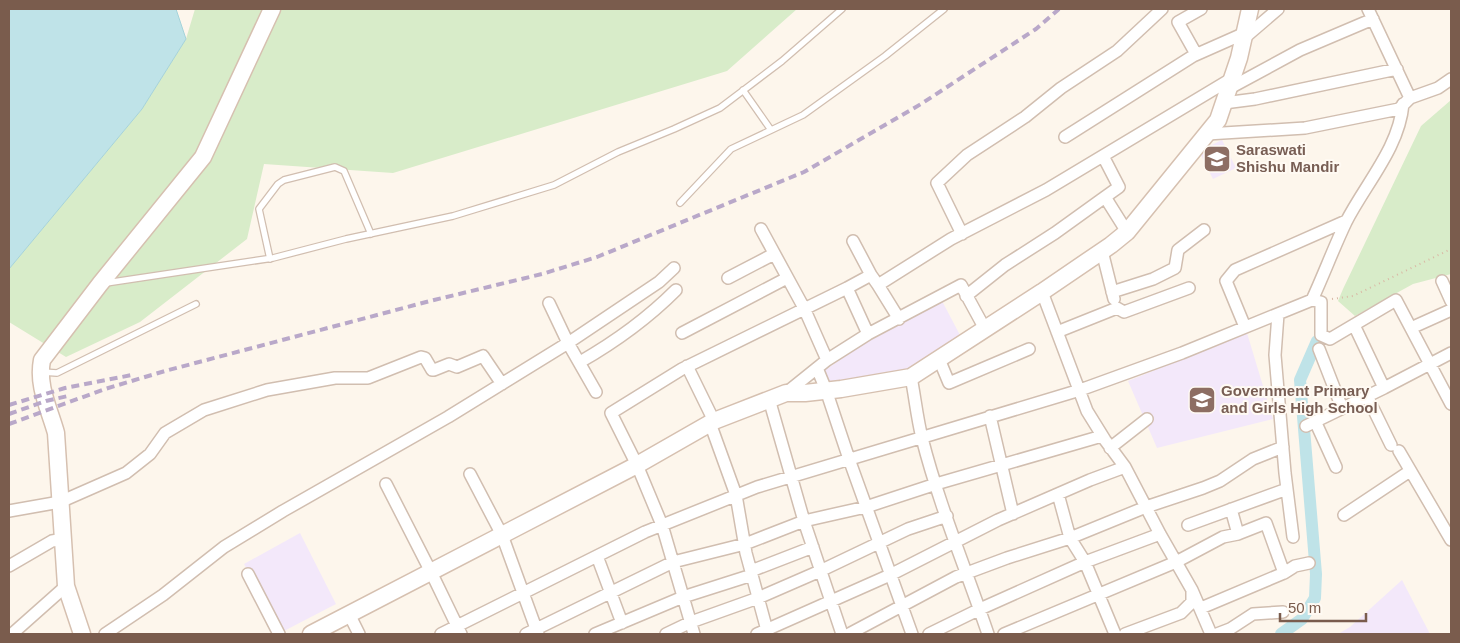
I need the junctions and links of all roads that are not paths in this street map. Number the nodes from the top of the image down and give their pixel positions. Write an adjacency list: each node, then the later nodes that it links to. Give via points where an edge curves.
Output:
1 (272, 9): 37 (street, via 203,157)
2 (842, 9): 13 (lane, via 782,62)
3 (944, 9): 16 (lane, via 803,115)
4 (1162, 9): 27 (street, via 1117,51 967,155 937,183)
5 (1201, 9): 10 (street, via 1178,22)
6 (1250, 9): 9 (street)
7 (1278, 9): 9 (street)
8 (1371, 14): 11 (street); 14 (street)
9 (1244, 36): 10 (street); 14 (street)
10 (1196, 54): 18 (street)
11 (1397, 69): 14 (street, via 1255,99); 15 (street)
12 (1451, 79): 15 (street)
13 (744, 90): 16 (lane); 26 (lane, via 720,108 618,152 554,185 453,216)
14 (1228, 90): 17 (street, via 1218,120); 19 (street)
15 (1407, 101): 17 (street, via 1399,108 1304,128); 22 (street, via 1396,138)
16 (772, 130): 21 (lane, via 731,150)
17 (1207, 134): 25 (street)
18 (1065, 137)
19 (1103, 156): 20 (street, via 1119,187); 27 (street)
20 (1105, 197): 25 (street); 44 (street, via 1005,265)
21 (680, 203)
22 (1346, 221): 45 (street); 55 (street, via 1235,270 1226,281)
23 (762, 229): 30 (street)
24 (1204, 230): 43 (street, via 1178,250 1174,268 1153,279)
25 (1127, 232): 29 (street)
26 (371, 234): 31 (lane); 31 (lane, via 344,171 335,167 284,180 260,206)
27 (962, 234): 38 (street)
28 (853, 241): 33 (street)
29 (1102, 251): 42 (street); 43 (street)
30 (774, 254): 34 (street); 35 (street)
31 (270, 259): 37 (lane)
32 (674, 268): 61 (street, via 659,282)
33 (871, 275): 38 (street); 39 (street)
34 (728, 278)
35 (787, 278): 49 (street); 58 (street)
36 (1442, 281): 46 (street)
37 (100, 284): 71 (street, via 42,360)
38 (878, 285): 53 (street)
39 (847, 288): 49 (street); 60 (street)
40 (1190, 288): 50 (street, via 1124,312)
41 (676, 290): 67 (street, via 655,311)
42 (1042, 292): 57 (street); 59 (street)
43 (1112, 292): 50 (street)
44 (966, 296): 53 (street, via 961,285); 57 (street)
45 (1317, 301): 52 (street); 54 (street, via 1321,335 1330,339)
46 (1451, 301)
47 (549, 303): 61 (street)
48 (196, 304): 71 (lane, via 57,373)
49 (804, 308): 66 (street); 69 (street)
50 (1117, 308): 59 (street)
51 (1451, 310): 56 (street)
52 (1278, 314): 55 (street); 88 (street, via 1275,355)
53 (898, 319): 60 (street)
54 (1354, 325): 56 (street, via 1396,300); 74 (street)
55 (1245, 327): 76 (street)
56 (1411, 328): 68 (street)
57 (985, 329): 65 (street)
58 (682, 332)
59 (1057, 332): 76 (street)
60 (868, 334): 66 (street)
61 (568, 343): 67 (street); 73 (street)
62 (1029, 349): 65 (street, via 948,383)
63 (1319, 349): 82 (street)
64 (1451, 353): 68 (street)
65 (939, 359): 72 (street)
66 (827, 360): 70 (street)
67 (580, 362): 77 (street)
68 (1430, 363): 74 (street); 81 (street)
69 (687, 366): 85 (street); 91 (street, via 611,413)
70 (817, 368): 75 (street); 78 (street)
71 (40, 372): 103 (street, via 42,394 56,433)
72 (911, 377): 75 (street); 87 (street)
73 (502, 384): 103 (street, via 483,356 457,367 449,364 434,370 421,357 368,378 335,378 267,390 204,410 165,433 150,454 126,473); 158 (street, via 224,547 163,595)
74 (1384, 388): 79 (street)
75 (826, 390): 78 (street); 90 (street)
76 (1080, 390): 83 (street); 86 (street, via 1087,411)
77 (596, 392)
78 (786, 393): 80 (street)
79 (1367, 396): 82 (street); 95 (street)
80 (769, 399): 85 (street); 97 (street)
81 (1451, 404)
82 (1342, 408): 94 (street, via 1311,423)
83 (990, 416): 87 (street); 92 (street)
84 (1147, 418): 89 (street)
85 (712, 422): 91 (street); 102 (street)
86 (1102, 436): 89 (street); 92 (street)
87 (922, 437): 90 (street); 99 (street)
88 (1283, 447): 100 (street); 105 (street, via 1253,459 1220,481)
89 (1110, 448): 93 (street)
90 (849, 459): 97 (street); 104 (street)
91 (637, 465): 113 (street); 117 (street)
92 (1002, 465): 99 (street); 108 (street)
93 (1125, 467): 101 (street); 105 (street)
94 (1336, 467)
95 (1410, 471): 109 (street); 114 (street)
96 (470, 474): 117 (street)
97 (792, 476): 102 (street); 111 (street)
98 (386, 484): 132 (street)
99 (936, 484): 104 (street); 110 (street)
100 (1287, 489): 106 (street); 118 (street)
101 (1058, 494): 108 (street); 120 (street)
102 (736, 496): 113 (street); 123 (street)
103 (60, 502): 107 (street); 119 (street)
104 (866, 507): 111 (street); 122 (street)
105 (1146, 507): 115 (street); 120 (street)
106 (1230, 509): 112 (street); 116 (street)
107 (9, 511)
108 (1013, 514): 121 (street)
109 (1344, 515)
110 (947, 516): 121 (street); 122 (street)
111 (804, 521): 123 (street); 124 (street)
112 (1188, 524)
113 (662, 525): 125 (street); 126 (street)
114 (1449, 532)
115 (1160, 534): 127 (street); 128 (street)
116 (1238, 534): 128 (street, via 1223,537); 133 (street, via 1266,523)
117 (502, 535): 132 (street); 140 (street)
118 (1293, 537)
119 (64, 538): 130 (street, via 52,541); 138 (street)
120 (1070, 538): 127 (street); 136 (street)
121 (955, 541): 136 (street); 137 (street)
122 (879, 543): 131 (street); 137 (street)
123 (745, 544): 126 (street); 134 (street)
124 (813, 547): 131 (street); 134 (street)
125 (597, 556): 140 (street); 141 (street)
126 (673, 562): 141 (street); 143 (street)
127 (1085, 562): 142 (street); 148 (street)
128 (1176, 562): 139 (street); 142 (street)
129 (1309, 563): 133 (street)
130 (9, 566)
131 (820, 571): 144 (street); 145 (street)
132 (431, 572): 150 (street); 153 (street)
133 (1284, 572): 147 (street)
134 (752, 573): 143 (street); 144 (street)
135 (248, 574): 159 (street)
136 (965, 574): 146 (street); 148 (street)
137 (890, 575): 145 (street); 146 (street)
138 (66, 586): 156 (street); 157 (street)
139 (1192, 590): 147 (street); 173 (street, via 1192,602 1181,613)
140 (524, 592): 153 (street); 154 (street)
141 (611, 592): 152 (street); 154 (street)
142 (1098, 594): 171 (street); 172 (street)
143 (683, 597): 151 (street); 152 (street)
144 (758, 598): 151 (street); 155 (street)
145 (831, 602): 155 (street); 166 (street)
146 (902, 606): 167 (street); 168 (street)
147 (1201, 608): 174 (street)
148 (980, 609): 169 (street); 170 (street)
149 (1282, 612): 175 (street, via 1253,614)
150 (349, 614): 160 (street); 161 (street)
151 (691, 622): 164 (street); 165 (street)
152 (622, 623): 163 (street)
153 (459, 630): 162 (street)
154 (534, 633)
155 (764, 633)
156 (12, 634)
157 (82, 634)
158 (105, 634)
159 (279, 634)
160 (311, 634)
161 (358, 634)
162 (441, 634)
163 (595, 634)
164 (666, 634)
165 (694, 634)
166 (842, 634)
167 (849, 634)
168 (912, 634)
169 (930, 634)
170 (988, 634)
171 (1004, 634)
172 (1115, 634)
173 (1125, 634)
174 (1211, 634)
175 (1217, 634)

